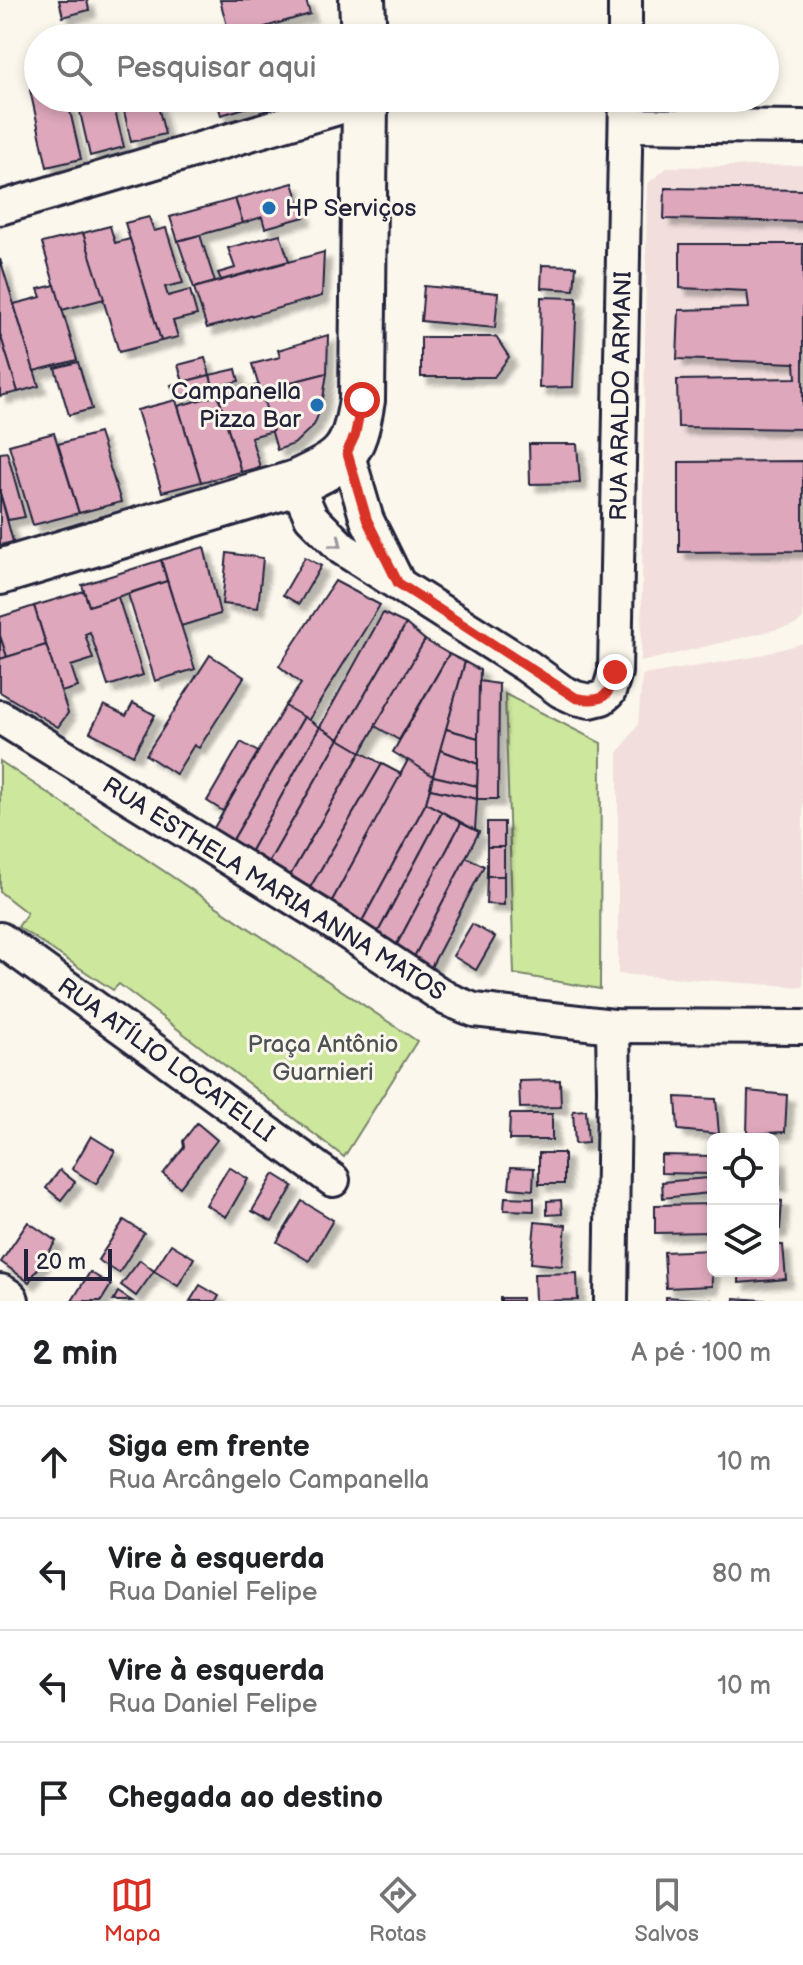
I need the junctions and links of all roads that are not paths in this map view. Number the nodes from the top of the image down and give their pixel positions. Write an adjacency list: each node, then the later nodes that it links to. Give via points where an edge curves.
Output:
1 (362, 0): 3 (street)
2 (625, 0): 4 (street)
3 (363, 24)
4 (625, 24)
5 (321, 112): 10 (street)
6 (365, 112): 11 (street, via 362,400)
7 (626, 112): 14 (street, RUA ARALDO ARMANI, via 615,672 609,692 590,701 561,691)
8 (637, 112): 9 (street)
9 (803, 127)
10 (0, 208)
11 (347, 452): 12 (street); 14 (street, via 367,520)
12 (296, 483): 13 (street); 14 (street, one-way to 14, via 321,530)
13 (0, 572)
14 (398, 583)
15 (0, 717): 17 (street, RUA ESTHELA MARIA ANNA MATOS, via 447,999 474,1010)
16 (0, 939): 19 (street, RUA ATÍLIO LOCATELLI)
17 (613, 1026): 18 (street, RUA ESTHELA MARIA ANNA MATOS); 22 (street)
18 (803, 1027)
19 (333, 1180)
20 (0, 1297): 21 (street)
21 (6, 1301)
22 (611, 1301)

